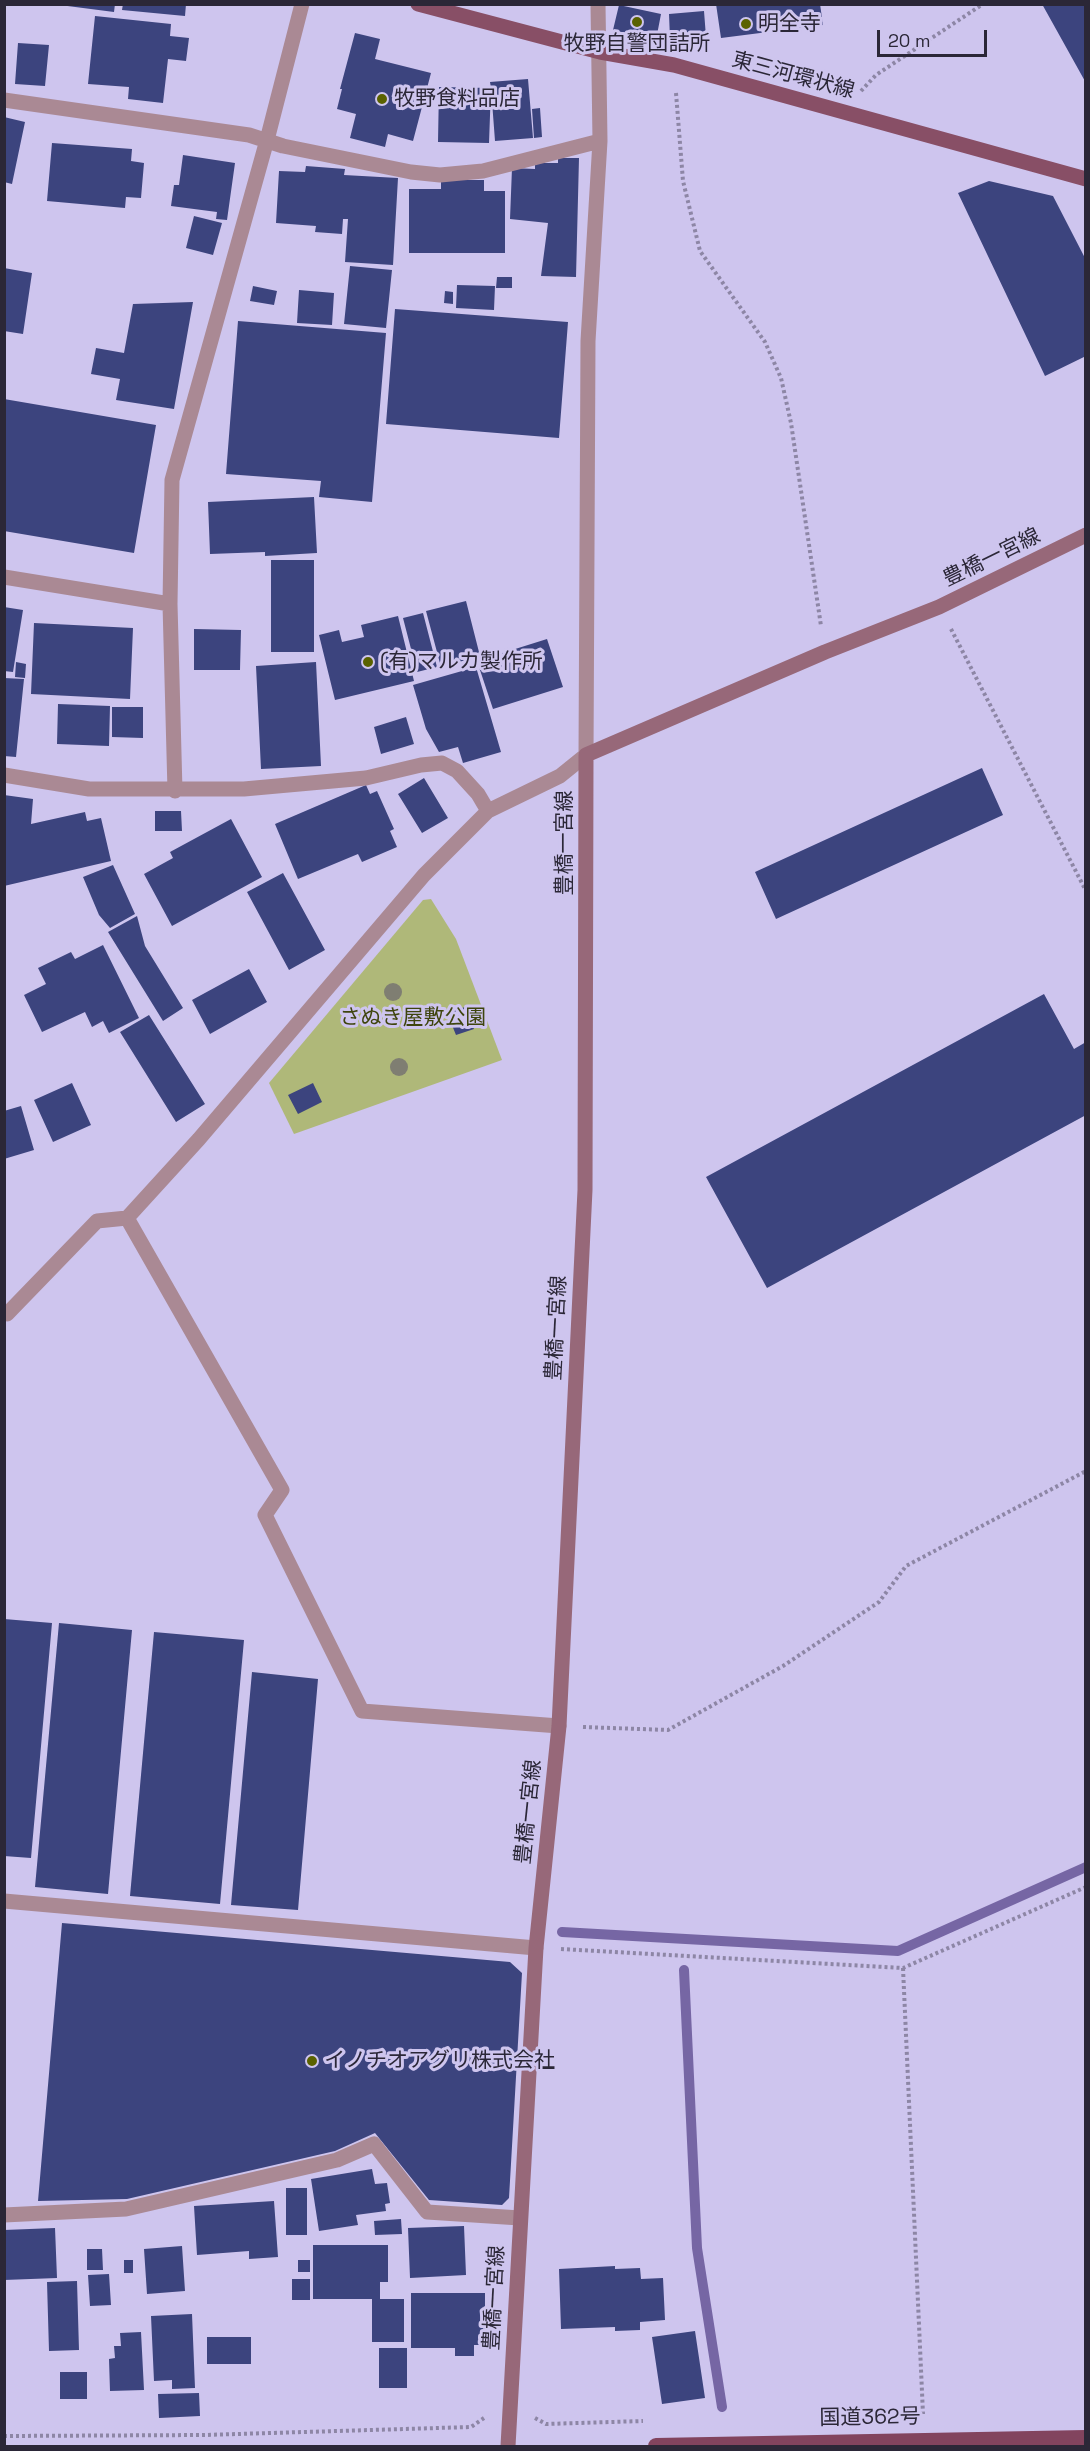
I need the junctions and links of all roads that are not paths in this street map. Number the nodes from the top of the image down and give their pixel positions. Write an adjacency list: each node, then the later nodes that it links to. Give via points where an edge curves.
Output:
1 (302, 4): 6 (street)
2 (418, 4): 4 (main road, 東三河環状線)
3 (598, 4): 4 (street)
4 (600, 51): 7 (street); 8 (main road, 東三河環状線, via 843,110)
5 (4, 100): 6 (street)
6 (267, 140): 7 (street, via 440,175 483,171); 11 (street, via 172,480)
7 (600, 141): 12 (street, via 588,341)
8 (1086, 179)
9 (1086, 535): 12 (main road, 豊橋一宮線, via 939,607)
10 (4, 577): 11 (street)
11 (170, 604): 14 (street)
12 (586, 755): 15 (street, via 560,776); 18 (main road, 豊橋一宮線, via 585,1190)
13 (4, 775): 14 (street, via 89,789)
14 (175, 791): 15 (street, via 366,778 442,763 457,771)
15 (488, 811): 16 (street, via 424,875 199,1139)
16 (126, 1218): 17 (street, via 98,1221); 18 (street, via 282,1490 265,1515 362,1711)
17 (4, 1313)
18 (559, 1726): 20 (main road, 豊橋一宮線)
19 (4, 1901): 20 (street)
20 (536, 1948): 22 (main road, 豊橋一宮線)
21 (4, 2215): 22 (street, via 126,2209 337,2160 374,2144 426,2212)
22 (520, 2218): 24 (main road, 豊橋一宮線)
23 (1086, 2438): 25 (highway, 国道362号)
24 (508, 2446)
25 (656, 2446)

